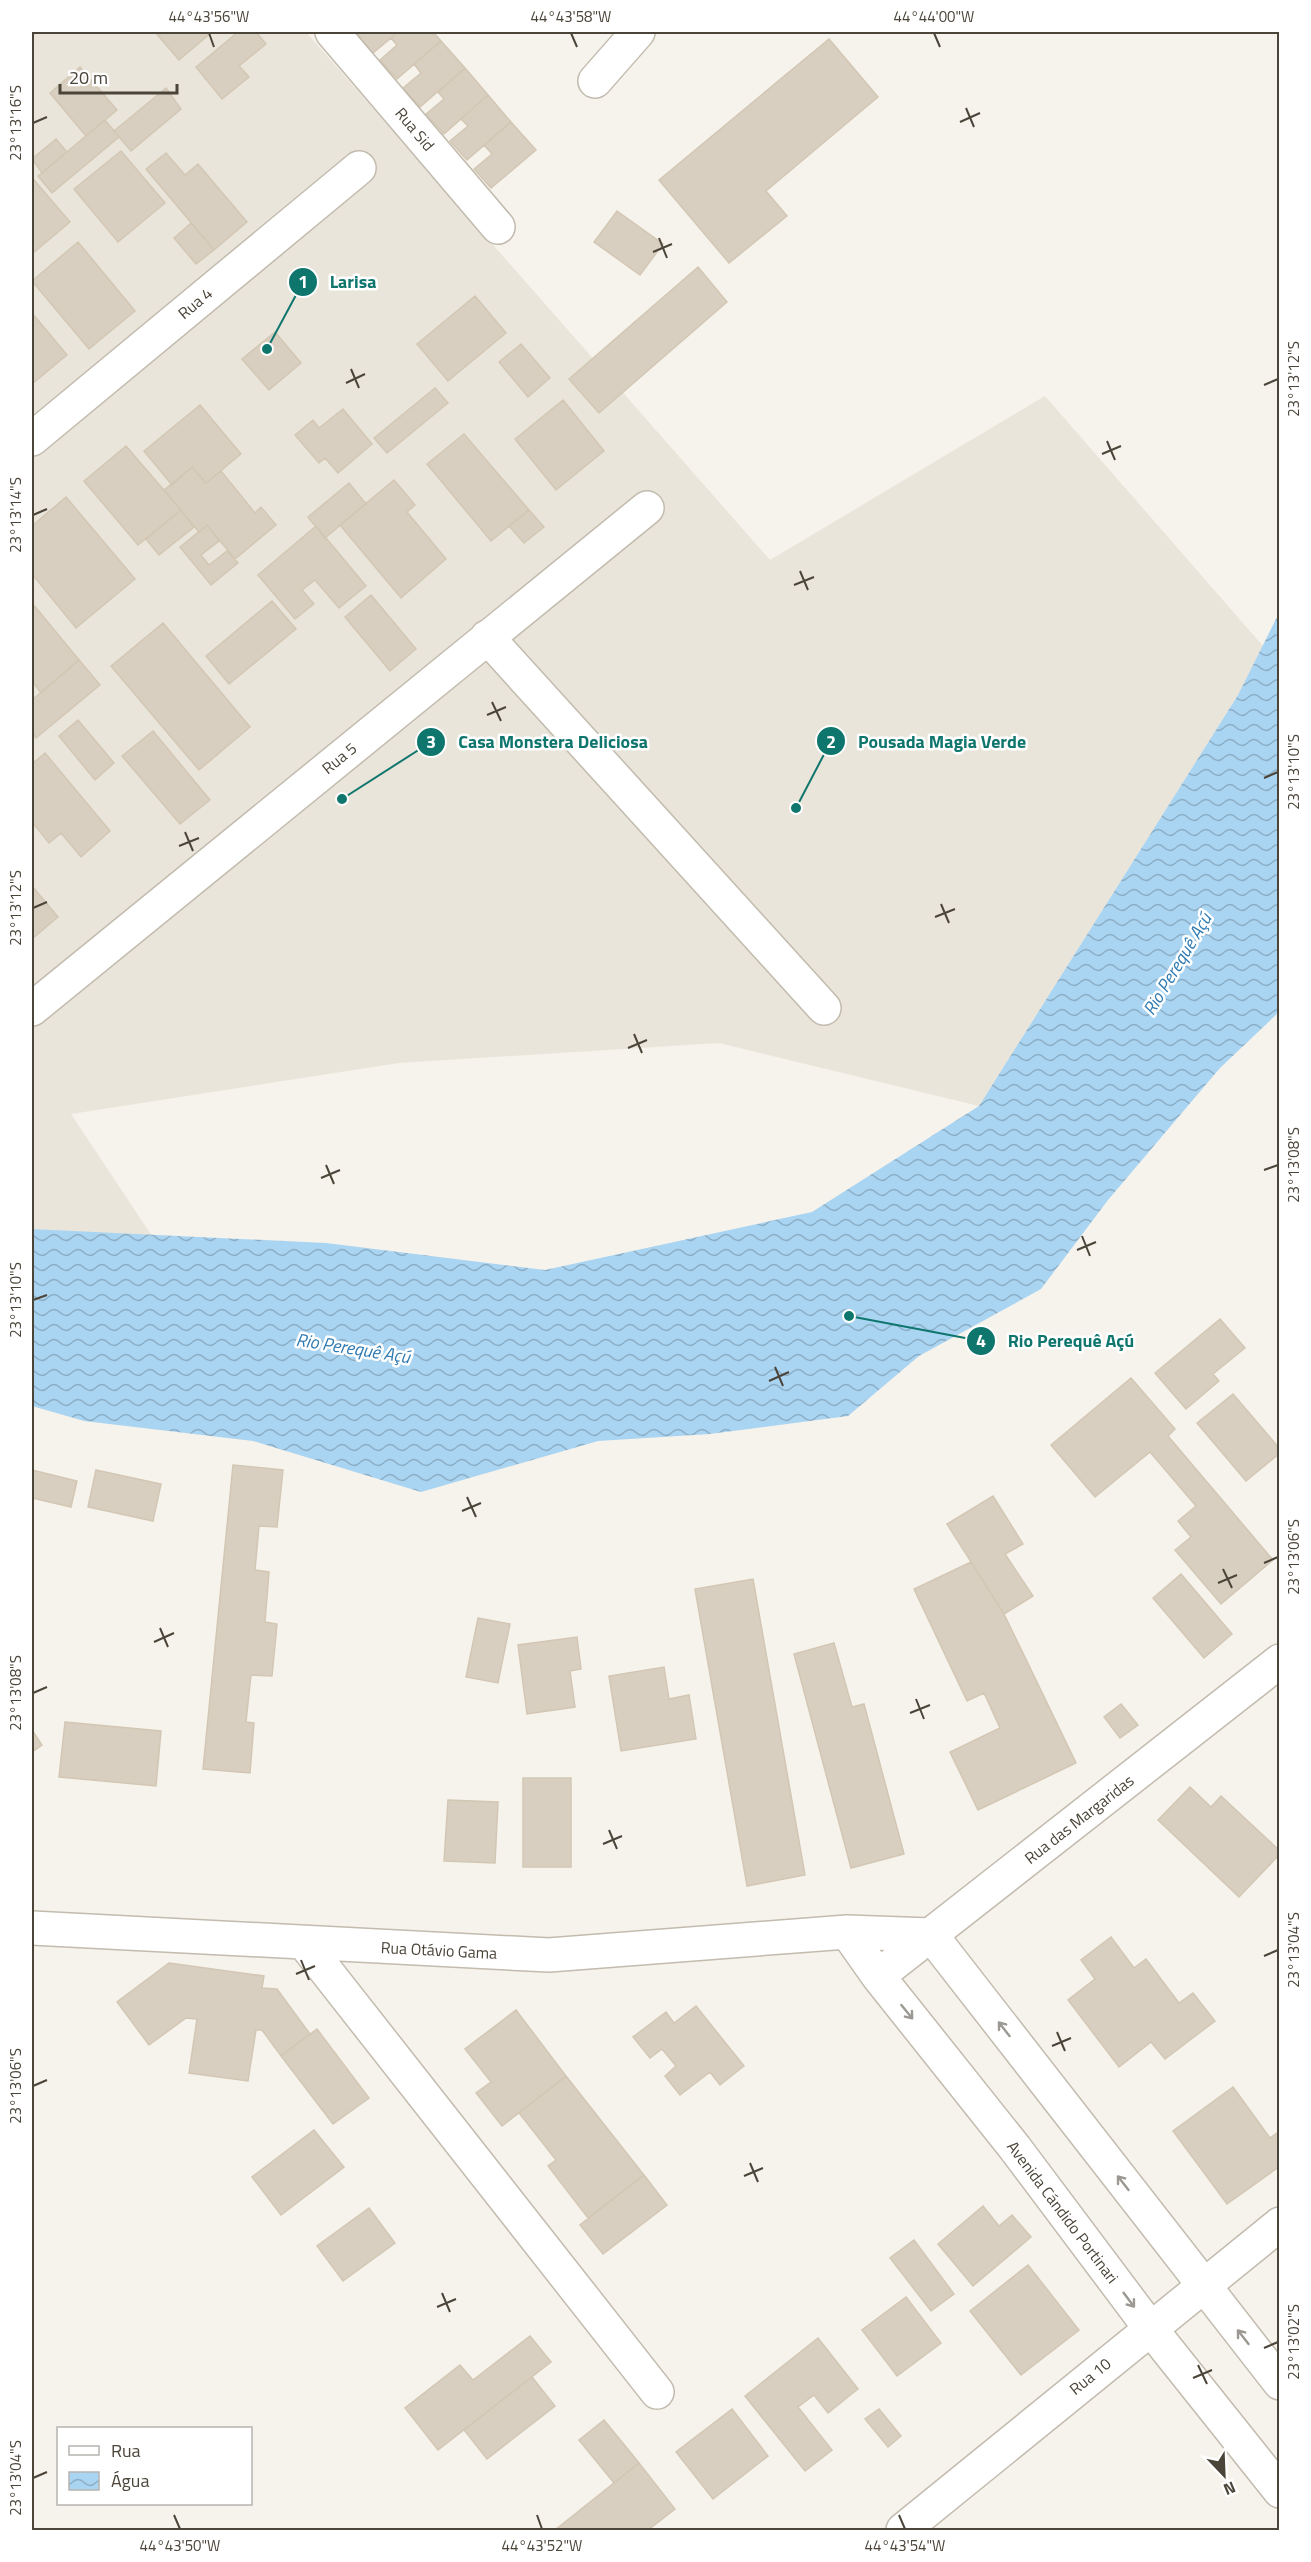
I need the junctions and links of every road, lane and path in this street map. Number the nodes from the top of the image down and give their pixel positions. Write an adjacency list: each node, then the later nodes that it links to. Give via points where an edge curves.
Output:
1 (332, 32): 5 (street, Rua Sid)
2 (638, 32): 3 (street)
3 (595, 81)
4 (359, 168): 6 (street, Rua 4)
5 (498, 227)
6 (32, 439)
7 (647, 508): 8 (street, Rua 5)
8 (487, 637): 9 (street, Rua 5); 10 (street)
9 (32, 1008)
10 (824, 1008)
11 (1280, 1661): 14 (street, Rua das Margaridas)
12 (32, 1928): 15 (street, Rua Otávio Gama)
13 (847, 1932): 14 (street, Rua Otávio Gama); 15 (street, Rua Otávio Gama, via 549,1955); 16 (street, Avenida Cándido Portinari)
14 (931, 1935): 16 (street, Rua das Margaridas); 18 (street, one-way to 14)
15 (305, 1944): 21 (street)
16 (878, 1976): 19 (street, Avenida Cándido Portinari, one-way to 19, via 1015,2148)
17 (1280, 2224): 18 (street, Rua 10)
18 (1203, 2286): 19 (street, Rua 10); 20 (street, one-way to 18)
19 (1150, 2328): 22 (street, Avenida Cándido Portinari); 23 (street, Rua 10)
20 (1280, 2383)
21 (657, 2392)
22 (1280, 2491)
23 (903, 2530)

